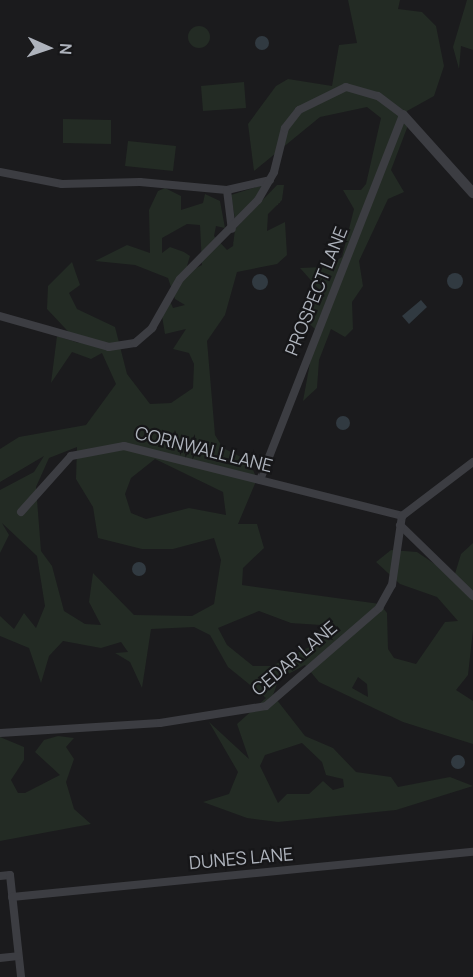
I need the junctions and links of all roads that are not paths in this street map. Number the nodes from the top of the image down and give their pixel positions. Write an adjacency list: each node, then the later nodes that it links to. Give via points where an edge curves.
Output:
1 (404, 115): 3 (street, via 359,88 318,97 285,128); 5 (street); 9 (street, PROSPECT LANE)
2 (0, 172): 4 (street, via 62,184 140,182)
3 (270, 180): 4 (street); 6 (street)
4 (227, 190): 6 (street)
5 (473, 193)
6 (232, 229): 7 (street, via 180,279 147,333 128,346 109,347)
7 (0, 316)
8 (473, 462): 11 (street)
9 (260, 480): 10 (street, CORNWALL LANE, via 140,448 110,447 71,456); 11 (street, CORNWALL LANE)
10 (21, 512)
11 (401, 521): 12 (street, CORNWALL LANE); 13 (street, CEDAR LANE, via 392,585 379,608 266,706 160,723)
12 (473, 596)
13 (0, 733)
14 (473, 852): 16 (street, DUNES LANE)
15 (0, 876): 16 (street, via 10,875)
16 (12, 897): 17 (street)
17 (18, 956): 18 (street); 19 (street)
18 (0, 958)
19 (21, 977)

